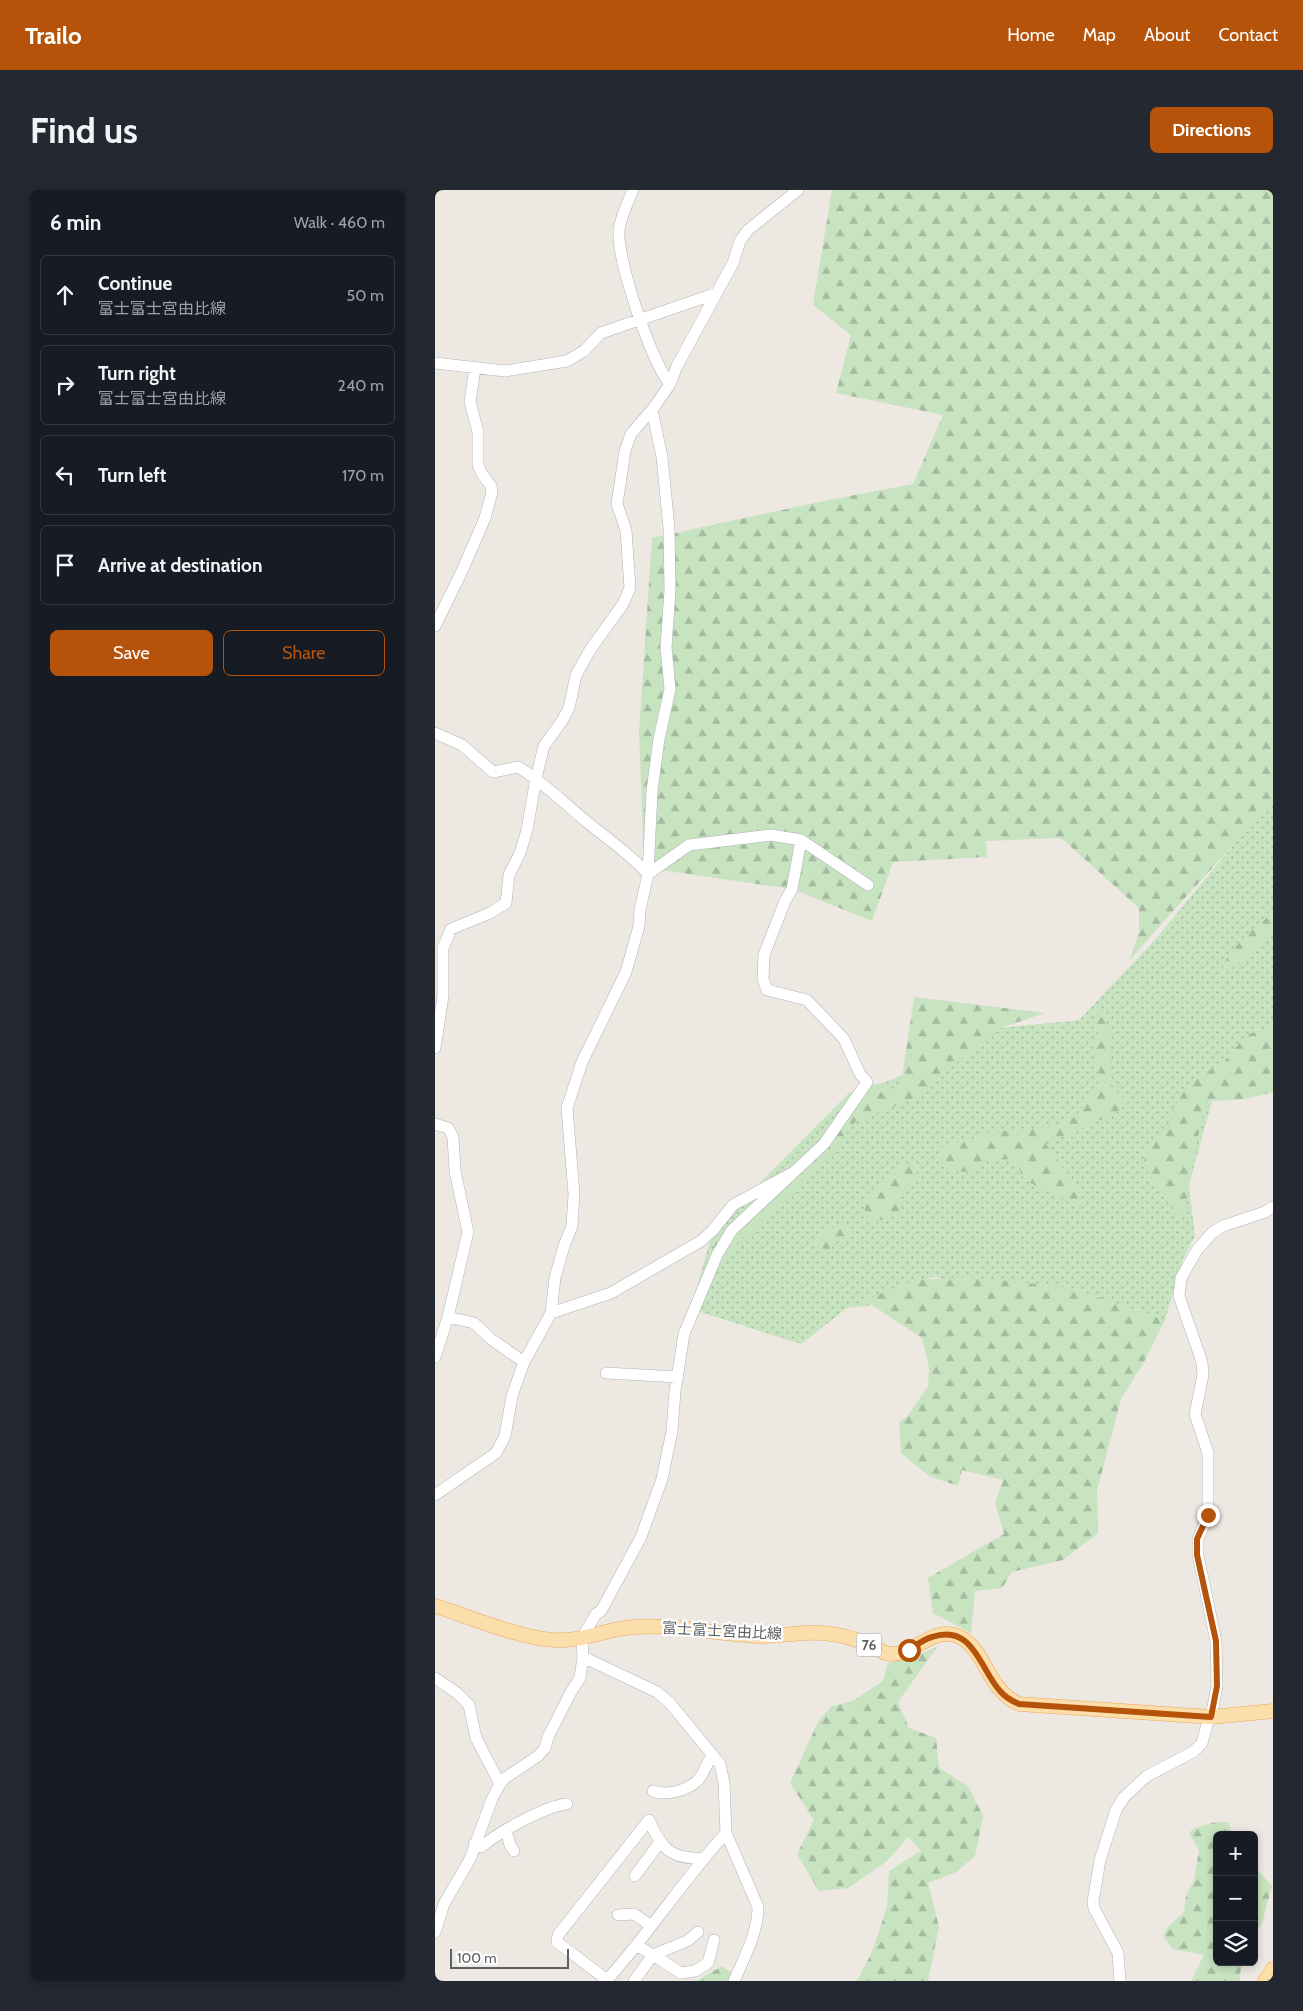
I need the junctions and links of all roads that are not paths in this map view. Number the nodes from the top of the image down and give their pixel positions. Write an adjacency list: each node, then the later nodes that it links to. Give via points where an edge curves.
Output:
1 (633, 190): 4 (street, via 619,229 620,249)
2 (798, 190): 3 (street, via 748,230)
3 (717, 294): 4 (street); 7 (street)
4 (640, 319): 6 (street, via 601,333 585,351 567,362 505,371); 7 (street, via 657,364)
5 (435, 363): 6 (street)
6 (475, 368): 9 (street, via 470,402 479,432 478,465 492,492 477,537)
7 (670, 384): 8 (street)
8 (652, 410): 11 (street, via 631,434 625,451 617,504 626,530 630,588 576,675 569,708 544,746); 13 (street, via 662,457 670,590 666,647 669,689 652,791)
9 (435, 626)
10 (435, 733): 11 (street, via 462,745 493,772 518,767)
11 (536, 778): 13 (street); 15 (street, via 527,830 509,875 506,903 451,930)
12 (801, 840): 13 (street, via 771,835 689,845); 14 (street); 18 (street, via 792,889 763,955 763,979 767,990 807,1000 844,1039 867,1082 824,1144)
13 (648, 874): 20 (street, via 627,972 583,1062 567,1108 574,1194 572,1226 555,1278)
14 (868, 885)
15 (439, 948): 16 (street, via 443,996)
16 (435, 1048)
17 (435, 1124): 21 (street, via 448,1128 453,1137 455,1171 468,1232)
18 (794, 1172): 20 (street, via 733,1205 701,1241 611,1293); 25 (street, via 732,1230 717,1255 684,1334)
19 (1273, 1207): 32 (street, via 1211,1233 1181,1278 1179,1296 1202,1362 1203,1375 1195,1414 1208,1453 1208,1515 1197,1539 1197,1555 1216,1641 1217,1686)
20 (551, 1313): 23 (street)
21 (448, 1317): 22 (street); 23 (street, via 474,1323)
22 (435, 1357)
23 (524, 1362): 26 (street, via 511,1396 505,1436 496,1453)
24 (606, 1373): 25 (street)
25 (678, 1377): 28 (street, via 662,1479 641,1537 601,1611)
26 (435, 1495)
27 (435, 1606): 28 (main road, 富士富士宮由比線 / 76, via 531,1637 557,1641)
28 (582, 1638): 29 (street); 32 (main road, 富士富士宮由比線 / 76, via 633,1627 760,1636 818,1632 850,1638 891,1654 905,1652 931,1637 952,1635 960,1637 973,1648 1000,1691 1019,1704)
29 (583, 1657): 33 (street, via 657,1692); 34 (street, via 580,1678 545,1748)
30 (435, 1678): 34 (street, via 469,1705 476,1738)
31 (1273, 1711): 32 (main road, 富士富士宮由比線 / 76)
32 (1210, 1717): 55 (street, via 1202,1743 1193,1752 1147,1776 1125,1797 1111,1822 1093,1902 1118,1953)
33 (713, 1754): 35 (street, via 697,1782 663,1794); 38 (street, via 722,1770)
34 (500, 1784): 40 (street)
35 (653, 1791)
36 (567, 1804): 37 (street)
37 (506, 1830): 40 (street, via 481,1847); 41 (street)
38 (726, 1833): 42 (street); 54 (street, via 758,1907 758,1919)
39 (660, 1842): 42 (street, via 674,1855); 43 (street); 52 (street, via 649,1820 558,1935 557,1942)
40 (474, 1844): 46 (street, via 444,1904)
41 (514, 1851)
42 (703, 1858): 45 (street)
43 (635, 1876)
44 (635, 1904): 45 (street, via 623,1914 634,1914)
45 (651, 1926): 49 (street)
46 (435, 1932)
47 (697, 1932): 50 (street, via 687,1941)
48 (714, 1940): 50 (street, via 708,1963 695,1971 681,1973)
49 (636, 1945): 50 (street); 52 (street)
50 (653, 1955): 53 (street)
51 (1273, 1969): 56 (main road)
52 (607, 1980)
53 (634, 1981)
54 (734, 1981)
55 (1120, 1981)
56 (1265, 1981)

